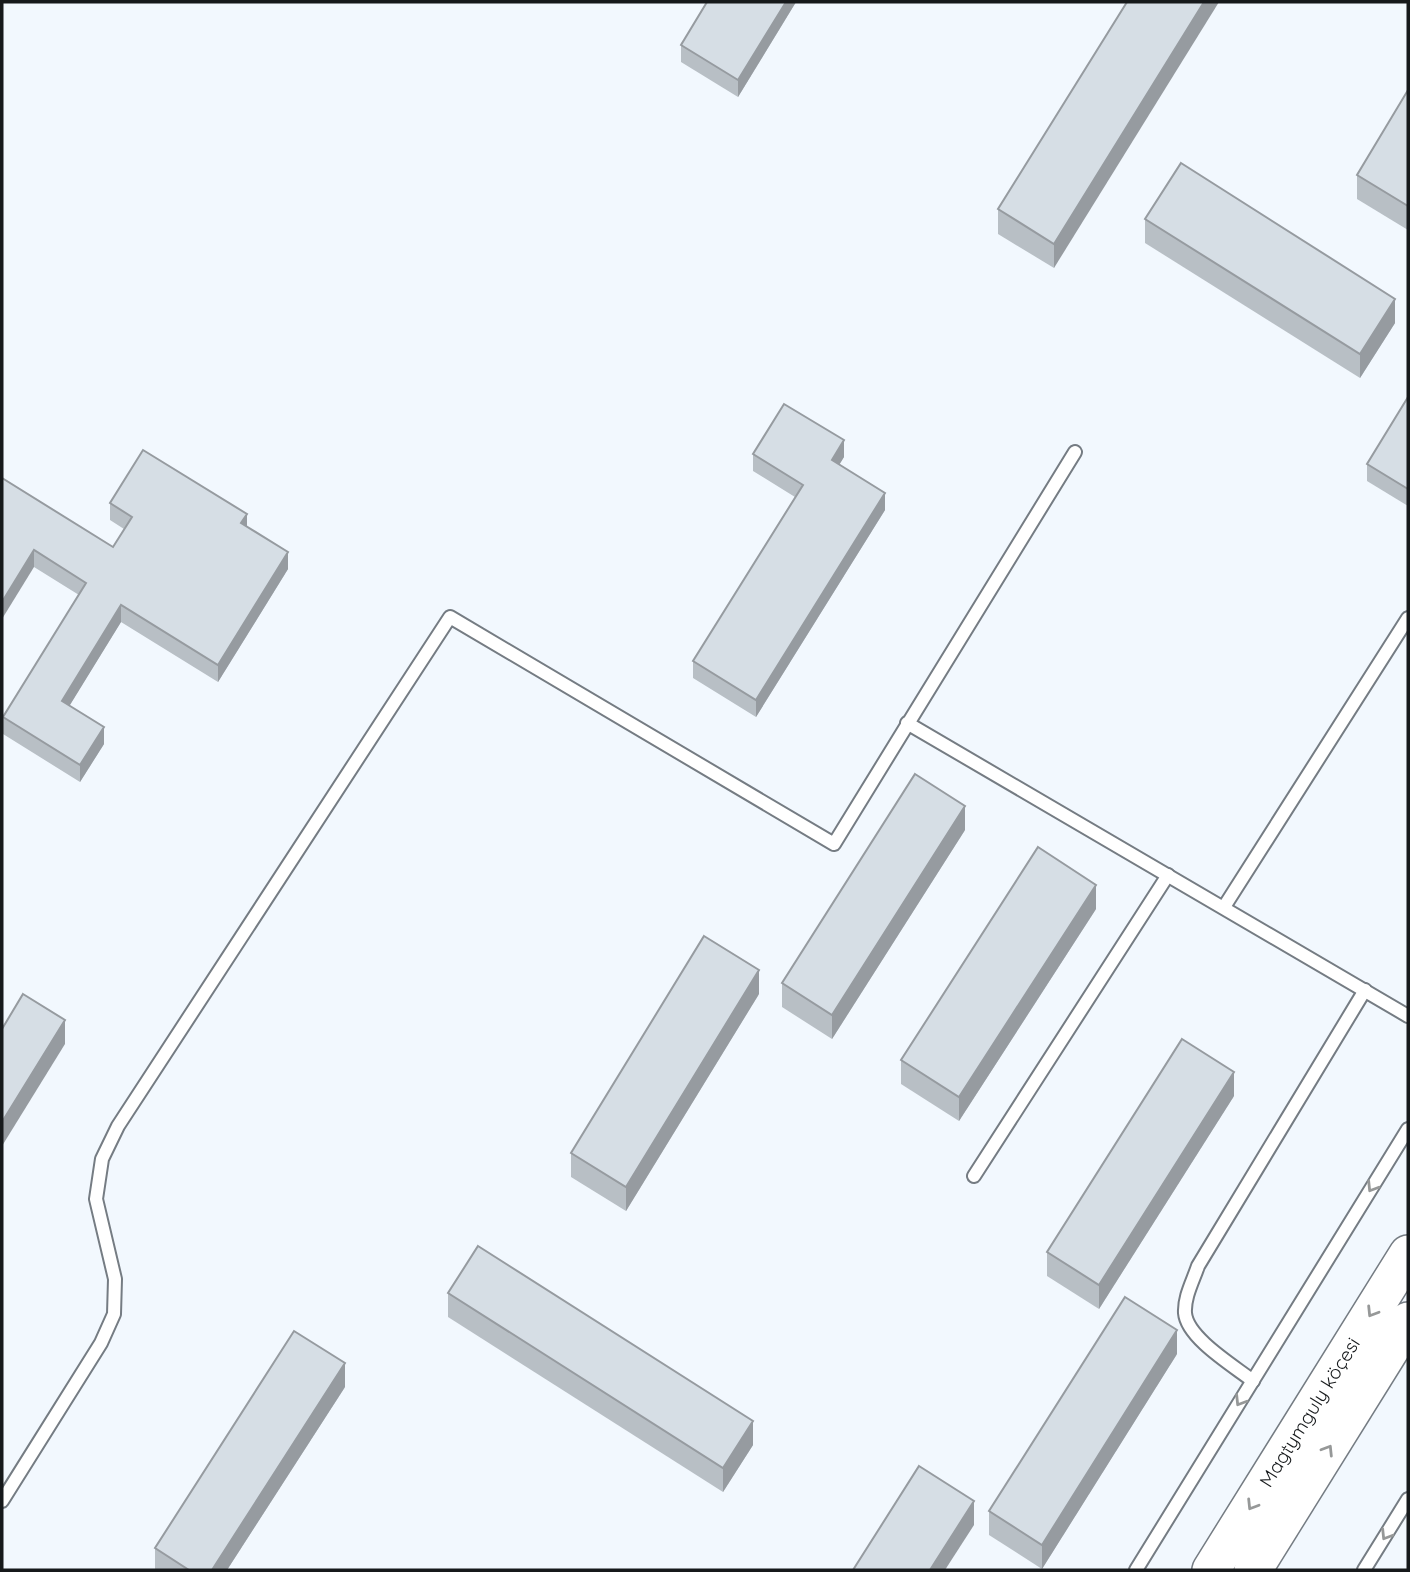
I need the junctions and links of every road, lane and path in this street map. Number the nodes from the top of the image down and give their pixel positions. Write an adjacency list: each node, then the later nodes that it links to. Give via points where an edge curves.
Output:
1 (1075, 452): 3 (lane)
2 (1408, 618): 5 (lane)
3 (907, 723): 4 (lane); 14 (lane, via 834,844 450,617 118,1126 102,1159 96,1199 115,1279 114,1314 101,1343)
4 (1168, 875): 5 (lane); 9 (lane)
5 (1224, 907): 6 (lane)
6 (1365, 990): 7 (lane); 12 (lane, via 1198,1266 1187,1296 1185,1315 1196,1337)
7 (1408, 1016)
8 (1408, 1129): 12 (lane, one-way to 12)
9 (974, 1176)
10 (1408, 1254): 16 (street, Magtymguly köçesi, one-way to 16)
11 (1408, 1321): 17 (street, Magtymguly köçesi, one-way to 11)
12 (1253, 1381): 15 (lane, one-way to 15)
13 (1408, 1499): 18 (lane, one-way to 18)
14 (2, 1502)
15 (1136, 1570)
16 (1211, 1570)
17 (1254, 1570)
18 (1364, 1570)

